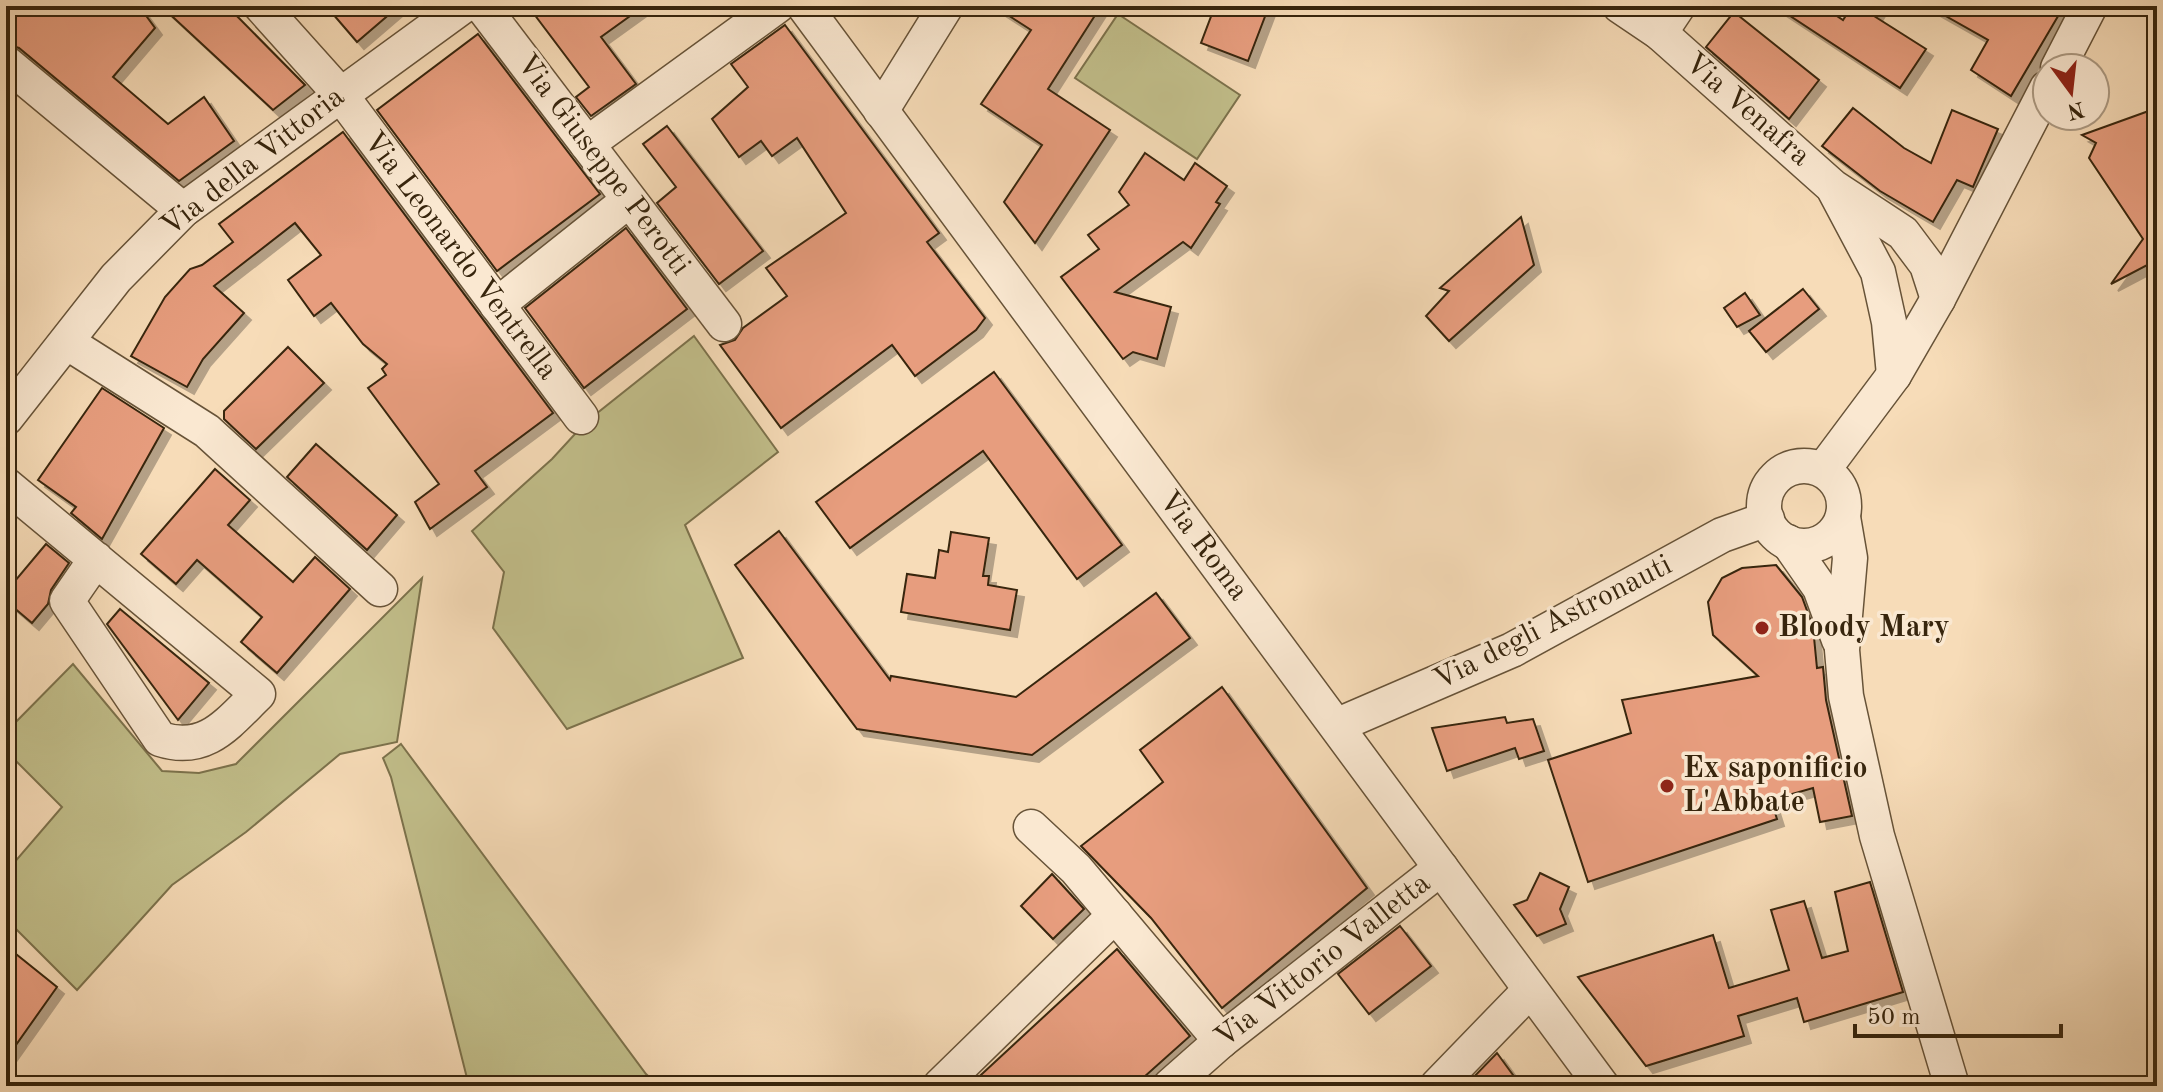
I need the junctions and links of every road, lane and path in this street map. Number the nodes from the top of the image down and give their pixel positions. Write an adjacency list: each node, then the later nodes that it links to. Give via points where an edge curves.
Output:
1 (261, 6): 13 (street, Via Leonardo Ventrella)
2 (463, 6): 9 (street, Via della Vittoria)
3 (482, 6): 16 (street, Via Giuseppe Perotti)
4 (777, 6): 16 (street)
5 (804, 6): 14 (street, Via Roma)
6 (946, 6): 14 (street)
7 (1620, 6): 10 (street, Via Venafra)
8 (2090, 6): 11 (street)
9 (428, 16): 13 (street, Via della Vittoria)
10 (1669, 20): 17 (street, Via Venafra)
11 (2066, 52)
12 (6, 63): 19 (street)
13 (340, 94): 19 (street, Via della Vittoria); 24 (street, Via Leonardo Ventrella)
14 (881, 111): 37 (street, Via Roma)
15 (2031, 119): 20 (street)
16 (587, 144): 18 (street, Via Giuseppe Perotti)
17 (1833, 187): 21 (street, Via Venafra); 22 (street, Via Venafra)
18 (629, 200): 24 (street); 25 (street, Via Giuseppe Perotti)
19 (183, 210): 26 (street, Via della Vittoria, via 116,278)
20 (1974, 230): 21 (street, Via Venafra, via 1941,238); 23 (street)
21 (1903, 233): 23 (street, Via Venafra, via 1927,265)
22 (1878, 272): 23 (street, Via Venafra, via 1906,292); 27 (street, Via Venafra)
23 (1938, 299): 27 (street)
24 (497, 305): 28 (street, Via Leonardo Ventrella)
25 (724, 324)
26 (68, 343): 29 (street, Via della Vittoria); 35 (street, via 207,431)
27 (1894, 375): 30 (street)
28 (581, 417)
29 (6, 418)
30 (1823, 470): 32 (street, via 1839,484); 33 (street, via 1796,466 1773,481 1764,506)
31 (6, 485): 34 (street)
32 (1843, 517): 33 (street, via 1827,539 1814,545); 36 (street, via 1850,558)
33 (1777, 531): 36 (street, via 1820,588); 37 (street, Via degli Astronauti, via 1722,535 1512,650)
34 (96, 559): 34 (street, via 258,694 221,731 179,745 160,739 67,601)
35 (380, 589)
36 (1842, 650): 47 (street, via 1846,696 1877,836)
37 (1338, 725): 39 (street, Via Roma)
38 (1031, 827): 40 (street)
39 (1441, 868): 41 (street, Via Roma); 42 (street, Via Vittorio Valletta)
40 (1115, 915): 42 (street); 43 (street)
41 (1530, 990): 45 (street); 46 (street, Via Roma)
42 (1221, 1041): 44 (street, Via Vittorio Valletta)
43 (940, 1086)
44 (1170, 1086)
45 (1437, 1086)
46 (1602, 1086)
47 (1952, 1086)

